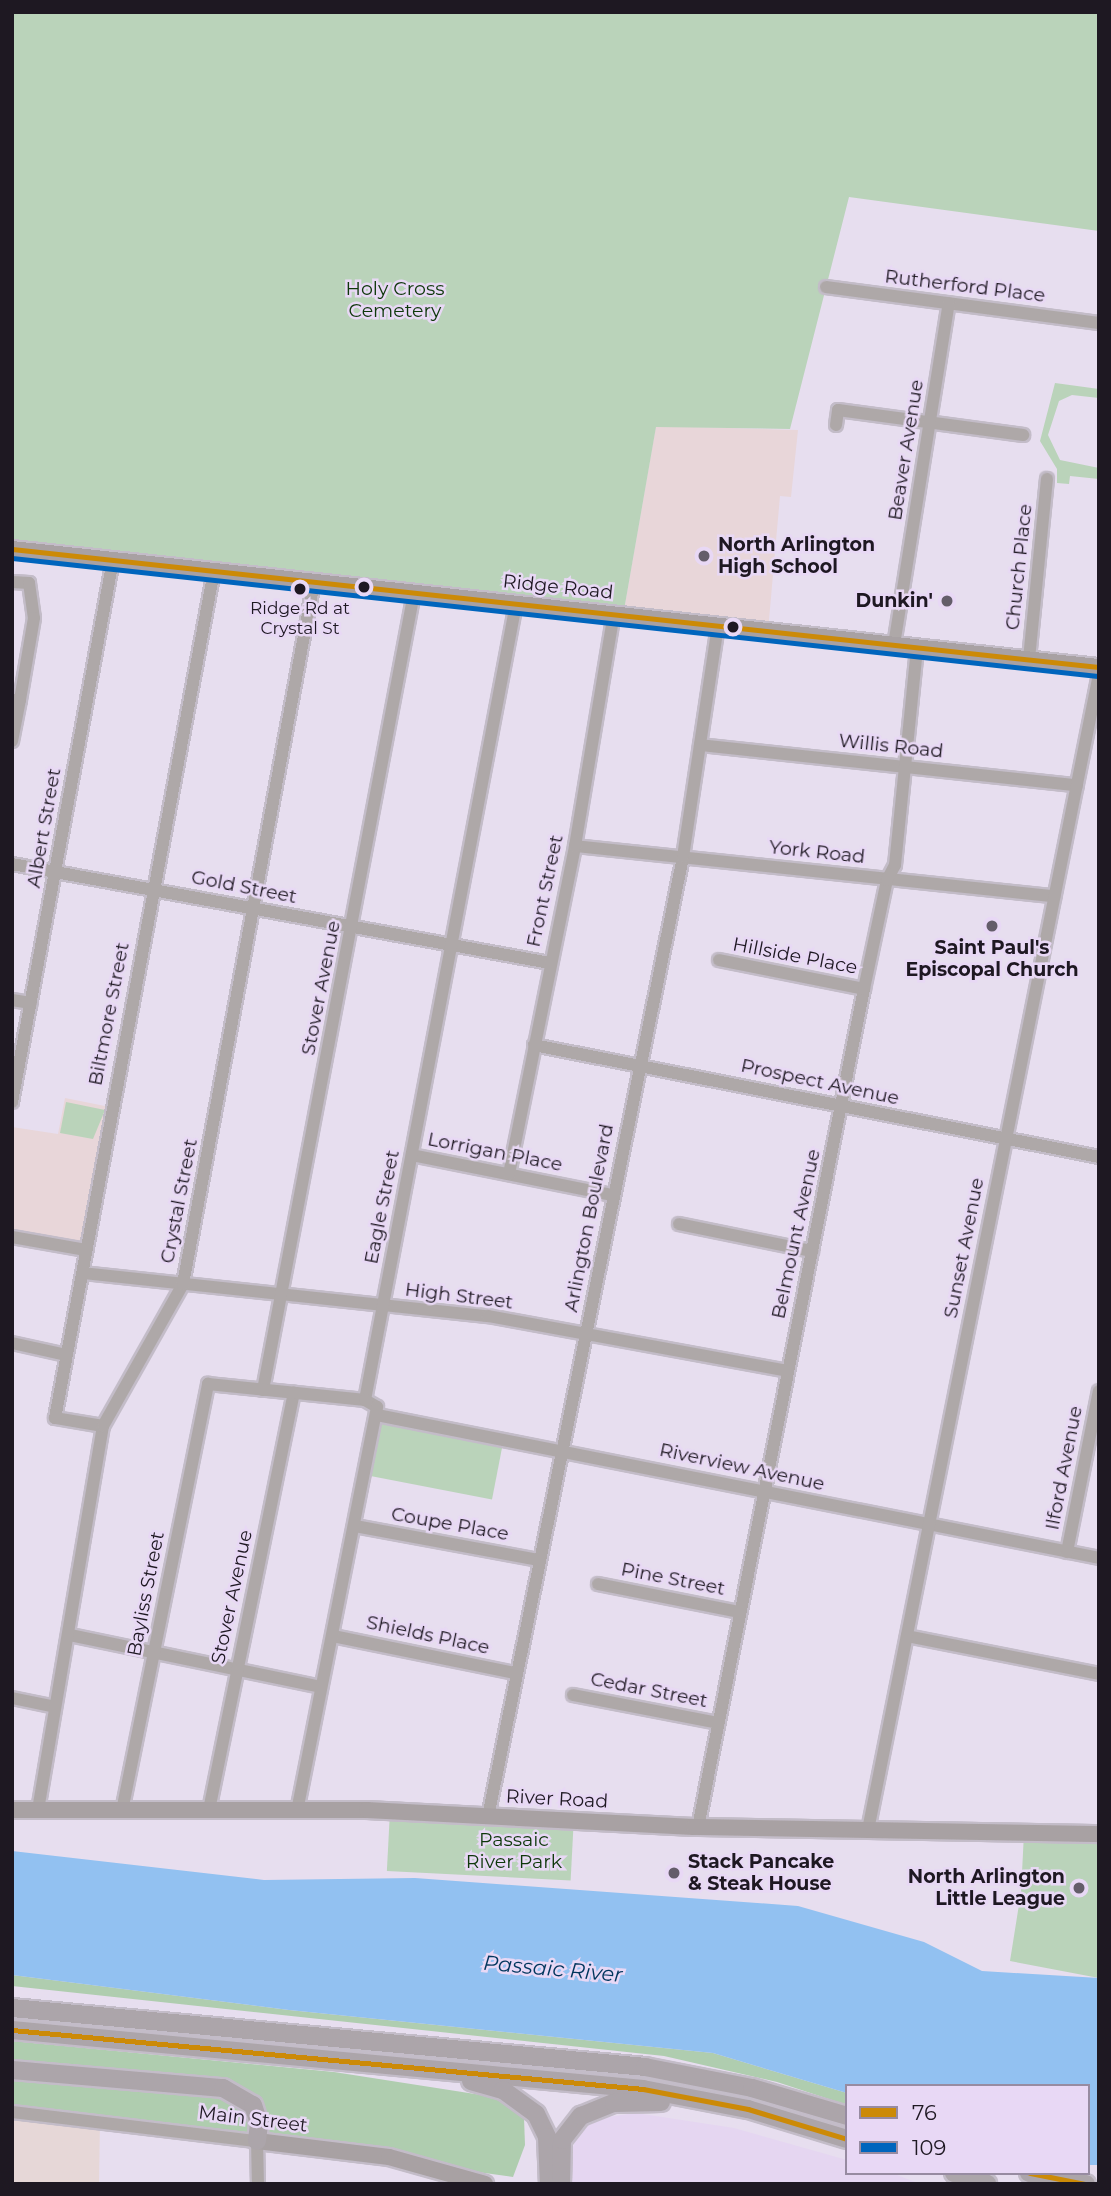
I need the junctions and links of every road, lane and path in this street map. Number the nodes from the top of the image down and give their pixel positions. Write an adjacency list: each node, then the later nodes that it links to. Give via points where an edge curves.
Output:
1 (826, 287): 2 (street, Rutherford Place)
2 (949, 303): 3 (street, Rutherford Place); 4 (street, Beaver Avenue)
3 (1099, 323)
4 (930, 422): 5 (street, via 838,410); 6 (street); 17 (street, Beaver Avenue)
5 (836, 425)
6 (1023, 435)
7 (1047, 479): 19 (street, Church Place)
8 (12, 549): 9 (main road, Ridge Road)
9 (113, 560): 10 (main road, Ridge Road); 30 (street, Albert Street)
10 (214, 571): 12 (main road, Ridge Road); 32 (street, Biltmore Street)
11 (12, 582): 22 (street, via 29,583 34,618)
12 (314, 582): 13 (main road, Ridge Road); 34 (street, Crystal Street)
13 (414, 593): 14 (main road, Ridge Road); 35 (street, Stover Avenue)
14 (516, 604): 15 (main road, Ridge Road); 36 (street, Eagle Street)
15 (614, 614): 16 (main road, Ridge Road); 27 (street, Front Street)
16 (718, 626): 17 (main road, Ridge Road); 24 (street, Arlington Boulevard)
17 (894, 645): 18 (main road, Ridge Road)
18 (918, 648): 19 (main road, Ridge Road); 25 (street, Belmount Avenue)
19 (1029, 659): 20 (main road, Ridge Road)
20 (1099, 667)
21 (1099, 674): 26 (street, Sunset Avenue)
22 (16, 700): 23 (street)
23 (12, 741)
24 (700, 745): 25 (street, Willis Road); 28 (street, Arlington Boulevard)
25 (905, 767): 26 (street, Willis Road); 31 (street, Belmount Avenue, via 895,865)
26 (1077, 785): 33 (street, Sunset Avenue)
27 (575, 846): 28 (street, York Road); 38 (street, Front Street)
28 (684, 857): 31 (street, York Road); 43 (street, Arlington Boulevard)
29 (12, 864): 30 (street, Gold Street)
30 (55, 872): 32 (street, Gold Street); 41 (street, Albert Street)
31 (887, 880): 33 (street, York Road); 39 (street, Belmount Avenue)
32 (154, 889): 34 (street, Gold Street); 53 (street, Biltmore Street)
33 (1054, 896): 46 (street, Sunset Avenue)
34 (253, 909): 35 (street, Gold Street); 56 (street, Crystal Street)
35 (352, 927): 36 (street, Gold Street); 57 (street, Stover Avenue)
36 (451, 945): 38 (street, Gold Street); 47 (street, Eagle Street)
37 (719, 961): 39 (street, Hillside Place)
38 (550, 963): 42 (street, Front Street)
39 (864, 989): 45 (street, Belmount Avenue)
40 (12, 1000): 41 (street)
41 (31, 1003): 44 (street, Albert Street)
42 (534, 1045): 43 (street, Prospect Avenue); 49 (street, Front Street)
43 (640, 1065): 45 (street, Prospect Avenue); 50 (street, Arlington Boulevard)
44 (12, 1102)
45 (842, 1107): 46 (street, Prospect Avenue); 54 (street, Belmount Avenue)
46 (1005, 1139): 48 (street, Prospect Avenue); 72 (street, Sunset Avenue)
47 (411, 1155): 49 (street, Lorrigan Place); 58 (street, Eagle Street)
48 (1099, 1157)
49 (509, 1174): 50 (street, Lorrigan Place)
50 (613, 1195): 59 (street, Arlington Boulevard)
51 (679, 1224): 54 (street)
52 (12, 1239): 53 (street)
53 (86, 1250): 55 (street, Biltmore Street)
54 (812, 1251): 62 (street, Belmount Avenue)
55 (83, 1273): 56 (street, High Street); 61 (street, Biltmore Street)
56 (183, 1284): 57 (street, High Street); 68 (street, Crystal Street)
57 (283, 1294): 58 (street, High Street); 63 (street, Stover Avenue)
58 (383, 1307): 59 (street, High Street, via 488,1316); 66 (street, Eagle Street)
59 (585, 1335): 62 (street, High Street); 69 (street, Arlington Boulevard)
60 (12, 1343): 61 (street)
61 (66, 1355): 68 (street, Biltmore Street, via 55,1418)
62 (787, 1371): 70 (street, Belmount Avenue)
63 (263, 1390): 65 (street); 81 (street, Bayliss Street, via 208,1384)
64 (1099, 1391): 73 (street, Ilford Avenue)
65 (294, 1393): 66 (street); 82 (street, Stover Avenue)
66 (365, 1400): 67 (street, via 373,1402)
67 (377, 1415): 69 (street, Riverview Avenue); 71 (street)
68 (103, 1426): 78 (street, Crystal Street)
69 (561, 1450): 70 (street, Riverview Avenue); 75 (street, Arlington Boulevard)
70 (763, 1491): 72 (street, Riverview Avenue); 77 (street, Belmount Avenue)
71 (355, 1526): 75 (street, Coupe Place); 79 (street)
72 (928, 1526): 73 (street, Riverview Avenue); 80 (street, Sunset Avenue)
73 (1067, 1552): 74 (street, Riverview Avenue)
74 (1099, 1558)
75 (538, 1560): 83 (street, Arlington Boulevard)
76 (598, 1584): 77 (street, Pine Street)
77 (740, 1612): 89 (street, Belmount Avenue)
78 (70, 1635): 81 (street); 88 (street, Crystal Street)
79 (333, 1636): 83 (street, Shields Place); 85 (street)
80 (907, 1636): 84 (street); 97 (street, Sunset Avenue)
81 (153, 1653): 82 (street); 94 (street, Bayliss Street)
82 (236, 1670): 85 (street); 91 (street, Stover Avenue)
83 (515, 1673): 95 (street, Arlington Boulevard)
84 (1099, 1674)
85 (321, 1687): 92 (street)
86 (573, 1695): 89 (street, Cedar Street)
87 (12, 1698): 88 (street)
88 (55, 1707): 90 (street, Crystal Street)
89 (718, 1723): 96 (street, Belmount Avenue)
90 (38, 1810): 93 (main road, River Road); 94 (main road, River Road)
91 (209, 1810): 92 (main road, River Road); 94 (main road, River Road)
92 (298, 1810): 95 (main road, River Road)
93 (12, 1811)
94 (122, 1811)
95 (488, 1817): 96 (main road, River Road)
96 (698, 1827): 97 (main road, River Road)
97 (868, 1830): 98 (main road, River Road)
98 (1099, 1834)
99 (12, 2008): 104 (highway, via 645,2067 752,2088)
100 (12, 2030): 101 (highway)
101 (270, 2053): 105 (highway, via 643,2089 725,2104); 108 (highway, via 490,2085 515,2096 536,2114)
102 (12, 2070): 107 (highway, via 223,2088 253,2105 259,2124)
103 (12, 2112): 107 (street, Main Street)
104 (845, 2115)
105 (816, 2129): 106 (highway); 115 (highway, via 657,2102 614,2103 591,2110 567,2131 560,2150)
106 (845, 2138)
107 (257, 2141): 111 (street); 112 (main road, Main Street, via 389,2157)
108 (549, 2150): 113 (highway); 114 (highway)
109 (960, 2175): 116 (highway)
110 (1039, 2175): 117 (highway)
111 (258, 2184)
112 (485, 2184)
113 (538, 2184)
114 (549, 2184)
115 (561, 2184)
116 (987, 2184)
117 (1086, 2184)

